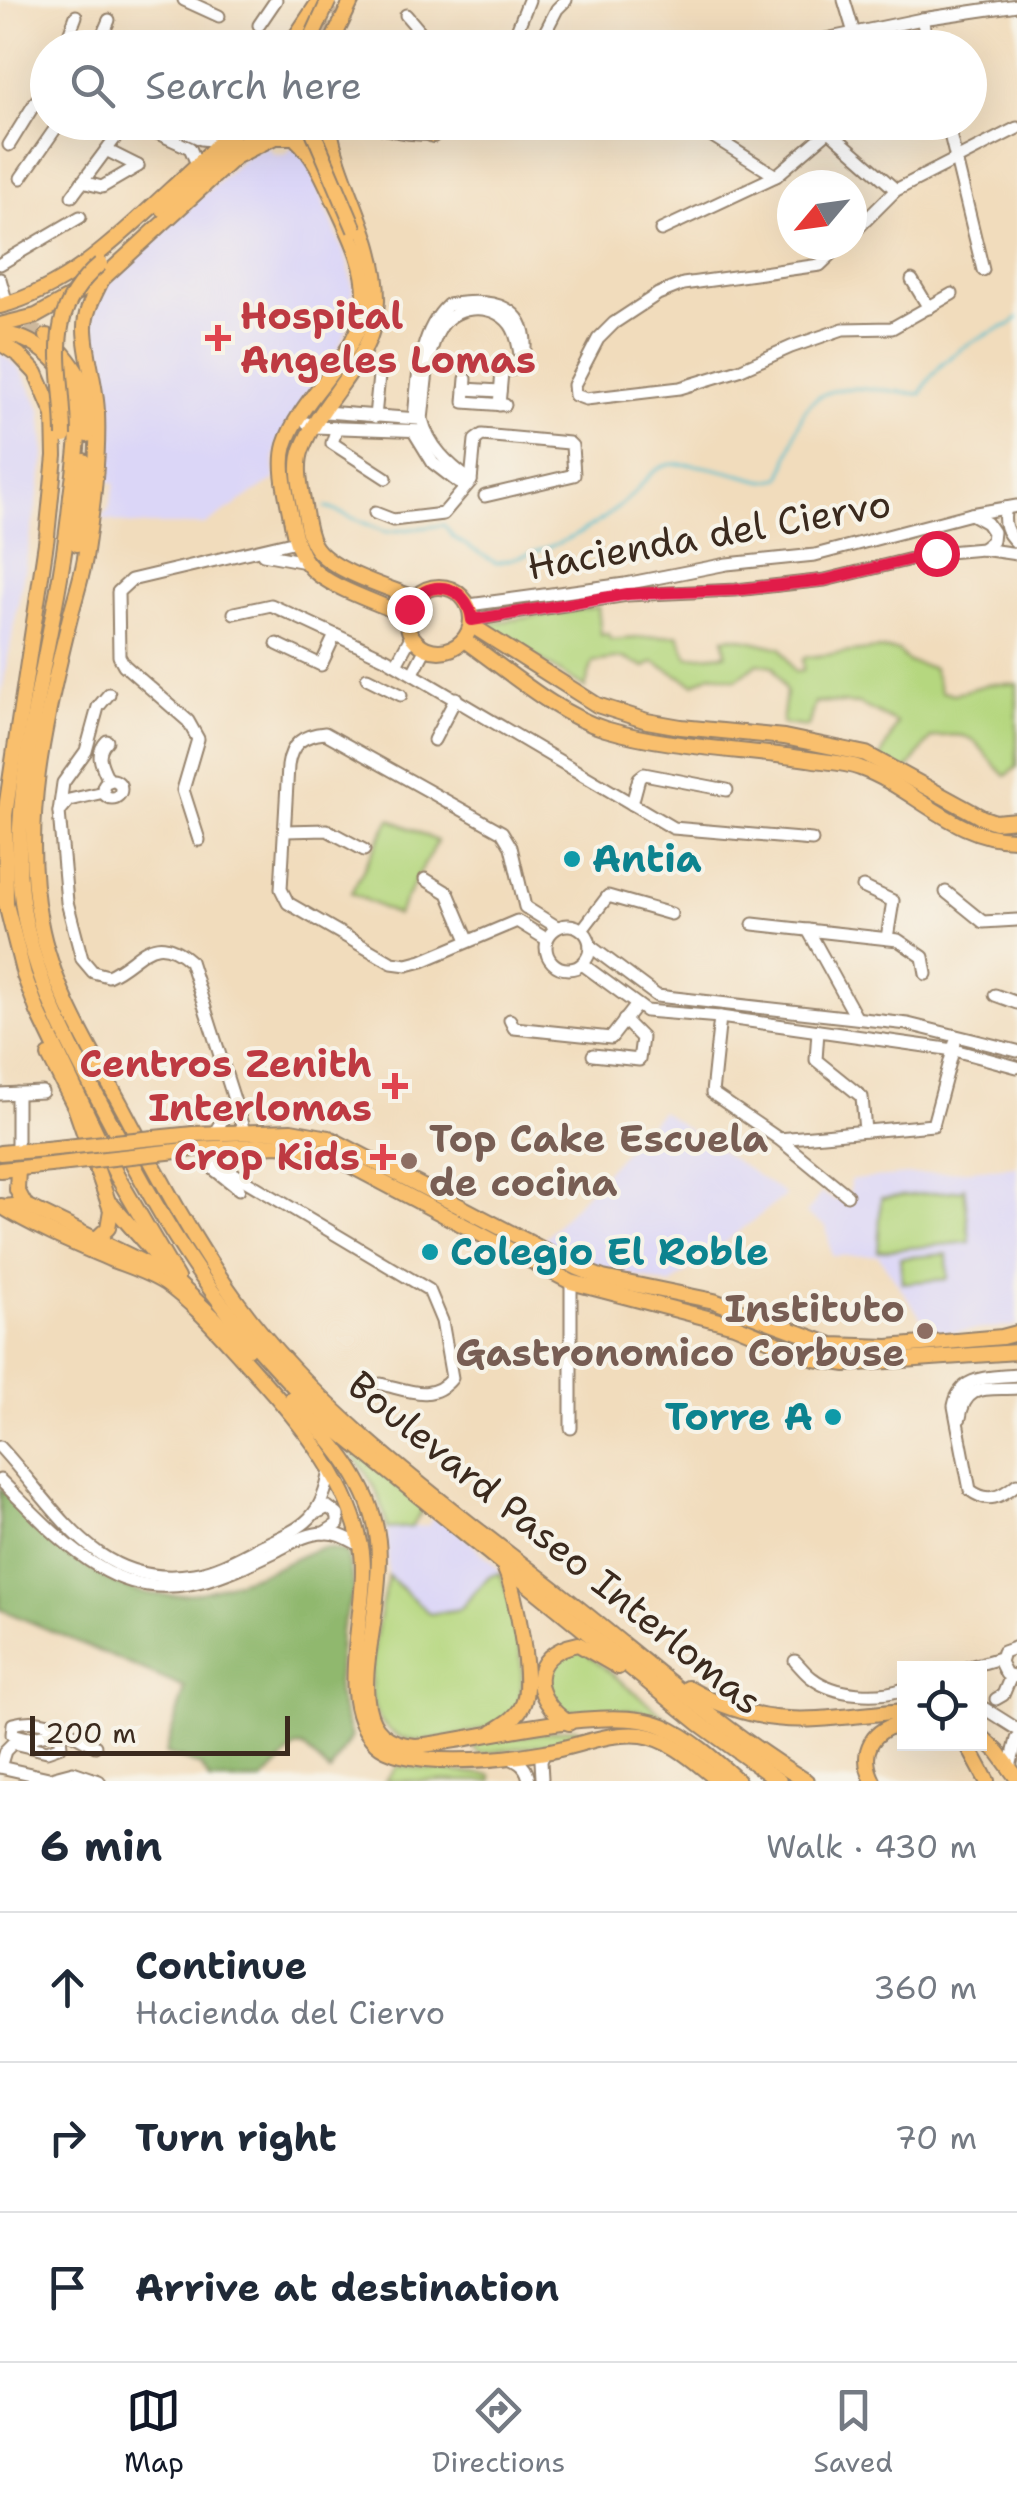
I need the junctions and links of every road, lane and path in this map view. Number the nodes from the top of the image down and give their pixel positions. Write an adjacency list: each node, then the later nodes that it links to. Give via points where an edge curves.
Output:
1 (184, 0): 12 (street)
2 (320, 0): 18 (main road)
3 (352, 0): 20 (main road)
4 (529, 0): 22 (street)
5 (566, 0): 23 (street)
6 (844, 0): 24 (street)
7 (272, 2): 15 (street)
8 (337, 3): 19 (main road, bridge)
9 (1017, 6): 13 (street)
10 (406, 15): 21 (street)
11 (76, 16): 16 (street)
12 (219, 16)
13 (922, 19): 25 (street); 26 (street)
14 (109, 20): 17 (street)
15 (259, 25)
16 (71, 30)
17 (104, 30)
18 (301, 30)
19 (319, 30)
20 (338, 30)
21 (419, 30)
22 (517, 30)
23 (546, 30)
24 (853, 30)
25 (869, 30)
26 (925, 30)
27 (30, 112): 44 (street)
28 (1016, 132): 47 (street)
29 (47, 140): 52 (street)
30 (116, 140): 45 (street)
31 (174, 140): 49 (street, via 188,146)
32 (206, 140): 43 (street)
33 (231, 140): 63 (main road)
34 (246, 140): 46 (main road)
35 (269, 140): 46 (main road)
36 (297, 140): 50 (main road)
37 (316, 140): 59 (main road, bridge)
38 (333, 140): 48 (main road)
39 (719, 140): 51 (street)
40 (813, 140): 51 (street)
41 (844, 140): 54 (street)
42 (952, 140): 47 (street)
43 (222, 142): 49 (main road)
44 (9, 145)
45 (108, 151): 53 (street); 53 (street, via 138,166 102,187)
46 (236, 157): 63 (main road)
47 (956, 158): 54 (street); 62 (street)
48 (336, 161): 50 (main road); 77 (main road, via 371,260 377,302 369,340)
49 (197, 164): 66 (main road, via 81,268)
50 (317, 166): 59 (main road)
51 (776, 176): 58 (street)
52 (20, 178)
53 (82, 182): 55 (street)
54 (896, 190): 57 (street)
55 (72, 196)
56 (80, 217): 61 (street)
57 (867, 219)
58 (661, 230)
59 (358, 250): 79 (main road, via 365,299 355,334)
60 (825, 260): 70 (street, via 658,294 598,340 574,385 577,398 680,388 832,331 892,328)
61 (0, 264)
62 (982, 270)
63 (101, 271): 69 (main road); 96 (main road, bridge, via 69,296 60,322 64,436); 99 (main road, Boulevard Paseo Interlomas, via 84,329 98,410 84,562)
64 (0, 279): 68 (street)
65 (912, 280): 70 (street)
66 (42, 290): 68 (main road); 69 (main road, via 37,301)
67 (952, 294): 70 (street)
68 (4, 305)
69 (51, 308): 71 (main road)
70 (929, 308)
71 (0, 326)
72 (0, 334): 103 (main road, Boulevard Paseo Interlomas, via 41,349 63,370 75,396 78,433)
73 (47, 336): 99 (main road, via 73,362 86,389)
74 (0, 343): 109 (main road, via 36,373 54,415 55,456)
75 (380, 366): 78 (street)
76 (500, 391): 76 (street, via 465,384 464,402 502,405); 80 (street, via 502,372 522,368 514,329 490,310 453,313 435,339)
77 (325, 412): 78 (street); 81 (main road)
78 (375, 416): 80 (street)
79 (299, 420): 81 (street); 89 (main road, via 283,464)
80 (419, 425): 82 (street); 84 (street, via 441,472 459,483)
81 (314, 427): 82 (street); 98 (main road, via 299,468 315,548 336,565)
82 (337, 428): 83 (street, via 332,443)
83 (386, 478)
84 (471, 480): 85 (street, via 475,440 482,435 572,446 574,474); 87 (street, via 440,515 393,520)
85 (485, 496)
86 (1011, 507): 88 (street, Hacienda del Ciervo); 90 (street, via 1003,519)
87 (375, 513)
88 (971, 514): 91 (street, via 993,532); 95 (street, Hacienda del Ciervo, via 814,555)
89 (296, 541): 92 (street); 94 (main road)
90 (1017, 543)
91 (982, 549): 93 (street, Hacienda del Ciervo); 97 (street, Hacienda del Ciervo, via 825,580)
92 (254, 554): 94 (street); 127 (street, via 131,580 118,592 124,666 188,722 198,739 182,790)
93 (1017, 554)
94 (306, 562): 101 (main road, via 319,575)
95 (692, 570): 97 (street); 102 (street, Hacienda del Ciervo)
96 (49, 580): 103 (main road); 109 (main road)
97 (693, 591): 102 (street, Hacienda del Ciervo)
98 (414, 598): 101 (main road); 102 (main road, via 444,587 462,595)
99 (74, 600): 210 (main road, Boulevard Paseo Interlomas, via 38,767 33,861 40,922 58,984 142,1145 240,1306 336,1411)
100 (234, 613): 104 (street, via 271,605)
101 (407, 616): 105 (main road)
102 (470, 617): 106 (main road); 112 (main road)
103 (51, 631): 205 (main road, Boulevard Paseo Interlomas, via 20,807 19,861 25,926 73,1052 162,1216 230,1316 335,1428)
104 (334, 634): 107 (street, via 321,665); 110 (street)
105 (412, 635): 108 (main road); 110 (street)
106 (464, 640): 108 (main road, via 446,650); 116 (main road)
107 (277, 643)
108 (426, 648): 111 (street)
109 (28, 659): 182 (main road, via 5,815 13,938 55,1049)
110 (391, 661): 111 (street); 114 (street, via 370,679)
111 (414, 673): 115 (street)
112 (570, 689): 116 (street); 124 (main road, via 647,721 866,754 981,817)
113 (108, 694): 119 (street)
114 (401, 695)
115 (456, 698): 117 (street); 122 (street)
116 (561, 707): 126 (main road, via 603,728 669,742 860,767 975,833)
117 (434, 740)
118 (107, 741): 121 (street, via 99,752 106,786)
119 (70, 775): 121 (street); 123 (street)
120 (727, 790): 122 (street, via 644,774)
121 (88, 795): 123 (street, via 69,800)
122 (632, 804): 128 (street, via 672,828)
123 (58, 812): 162 (street, via 67,902 86,967 108,976 144,950 162,946 190,960)
124 (1017, 820)
125 (284, 830): 129 (street, via 327,830); 137 (street, via 290,753 308,734 325,733 502,832 512,846 525,907); 142 (street, via 282,889 303,914 392,964 422,961)
126 (1017, 838)
127 (200, 840)
128 (812, 840)
129 (364, 850)
130 (425, 879): 142 (street, via 448,893)
131 (864, 887): 140 (street, via 899,904)
132 (946, 892): 135 (street, via 983,922)
133 (671, 914): 138 (street, via 608,896)
134 (0, 920): 178 (main road, via 15,980 75,1107)
135 (1017, 920)
136 (753, 924): 139 (street)
137 (557, 927): 138 (street); 141 (street)
138 (582, 930): 143 (street)
139 (808, 930): 140 (street); 150 (street)
140 (887, 938): 145 (street, via 923,957)
141 (546, 939): 142 (street, via 517,921); 144 (street, via 550,961 560,968)
142 (468, 940)
143 (590, 946): 144 (street); 150 (street, via 657,996)
144 (582, 964): 148 (street)
145 (926, 974)
146 (995, 996): 147 (street)
147 (1017, 1003)
148 (636, 1006): 149 (street); 152 (street)
149 (720, 1017): 153 (street); 167 (street, via 712,1093)
150 (856, 1017): 154 (street)
151 (510, 1020): 152 (street, via 514,1028 610,1038)
152 (624, 1020): 157 (street, via 642,1038 640,1060)
153 (818, 1031): 155 (street); 164 (street, via 816,1060 862,1097)
154 (958, 1034): 155 (street); 156 (street)
155 (954, 1050): 158 (street); 164 (street, via 933,1125)
156 (1017, 1050)
157 (592, 1055)
158 (1017, 1066)
159 (42, 1092): 161 (street)
160 (0, 1094): 161 (street)
161 (17, 1094): 166 (street)
162 (233, 1101): 163 (street); 165 (street)
163 (244, 1131): 165 (main road); 175 (main road, via 312,1133 349,1146)
164 (865, 1131): 167 (street)
165 (215, 1132): 168 (main road)
166 (17, 1134): 169 (street); 170 (street)
167 (779, 1139): 177 (street)
168 (197, 1144): 169 (main road, bridge); 173 (main road, bridge); 174 (street); 175 (main road, via 300,1146)
169 (42, 1150): 170 (main road)
170 (17, 1152): 171 (main road)
171 (0, 1153)
172 (0, 1166): 173 (main road)
173 (18, 1169): 179 (main road)
174 (216, 1170): 176 (street); 191 (street, via 288,1204 428,1290 442,1321 452,1378 430,1394)
175 (388, 1176): 185 (main road); 187 (main road, via 578,1268 714,1301)
176 (239, 1189)
177 (847, 1195)
178 (106, 1196): 181 (main road, via 110,1222); 182 (main road, via 126,1224)
179 (24, 1205): 180 (main road); 181 (main road)
180 (2, 1206): 181 (main road)
181 (91, 1244): 183 (main road); 186 (main road)
182 (154, 1245): 183 (main road); 184 (main road)
183 (136, 1259): 184 (main road)
184 (175, 1278): 186 (main road); 196 (main road)
185 (571, 1282): 187 (main road); 194 (street)
186 (189, 1303): 197 (main road, via 284,1404)
187 (737, 1318): 188 (main road, via 846,1347); 189 (main road, via 800,1354 846,1364)
188 (1017, 1333)
189 (1017, 1352)
190 (1017, 1375): 193 (street, via 963,1384 954,1406)
191 (381, 1384)
192 (1017, 1388): 193 (street, via 967,1396)
193 (959, 1422): 200 (street, via 970,1490 984,1499 1001,1498)
194 (571, 1428)
195 (0, 1447): 198 (street)
196 (342, 1458): 197 (main road); 203 (main road, via 364,1491)
197 (330, 1470): 201 (street); 204 (main road)
198 (22, 1472): 199 (street, via 18,1482); 201 (street, via 79,1540 144,1574 218,1567)
199 (3, 1483): 202 (street, via 76,1552 143,1584 195,1585)
200 (1017, 1484)
201 (313, 1516): 202 (street, via 328,1508 336,1512 338,1524)
202 (324, 1533): 204 (street)
203 (378, 1544): 204 (main road); 222 (main road, via 365,1688 370,1716 391,1740 407,1746)
204 (361, 1545): 231 (main road, via 354,1691 360,1722 394,1755)
205 (502, 1564): 213 (main road, Boulevard Paseo Interlomas); 220 (main road, via 518,1612 527,1689 523,1706)
206 (1017, 1646): 207 (street)
207 (1000, 1658): 209 (street); 211 (street, via 1000,1667)
208 (795, 1661): 212 (street, via 813,1680 834,1688 864,1694)
209 (987, 1662)
210 (650, 1666): 216 (main road, via 754,1717 809,1722); 241 (main road, Boulevard Paseo Interlomas)
211 (1014, 1677): 214 (street)
212 (897, 1690)
213 (667, 1697): 217 (main road, via 583,1646 568,1646 542,1668 539,1688 548,1707); 240 (main road, Boulevard Paseo Interlomas)
214 (987, 1704)
215 (987, 1706): 219 (street)
216 (897, 1712)
217 (578, 1722): 220 (main road); 224 (main road); 239 (main road, via 638,1719 665,1726)
218 (897, 1726): 242 (main road, via 872,1738 866,1762)
219 (1017, 1729)
220 (490, 1733): 222 (main road)
221 (40, 1736): 226 (street, via 16,1736 13,1724 67,1728); 227 (street); 227 (street, via 52,1733 62,1741 58,1750)
222 (469, 1738): 231 (main road, via 463,1748)
223 (1017, 1739): 233 (street)
224 (588, 1742): 229 (main road); 238 (main road, via 652,1737)
225 (987, 1743): 233 (main road)
226 (95, 1746)
227 (41, 1750): 232 (street, via 13,1744)
228 (971, 1751): 243 (main road)
229 (545, 1752): 230 (main road); 234 (street)
230 (508, 1757): 231 (main road); 237 (street, via 521,1762)
231 (470, 1759)
232 (0, 1767): 235 (street)
233 (1014, 1775): 244 (main road)
234 (542, 1778)
235 (58, 1779): 236 (street, via 73,1772)
236 (99, 1781)
237 (528, 1781)
238 (719, 1781)
239 (738, 1781)
240 (779, 1781)
241 (806, 1781)
242 (874, 1781)
243 (988, 1781)
244 (996, 1781)

